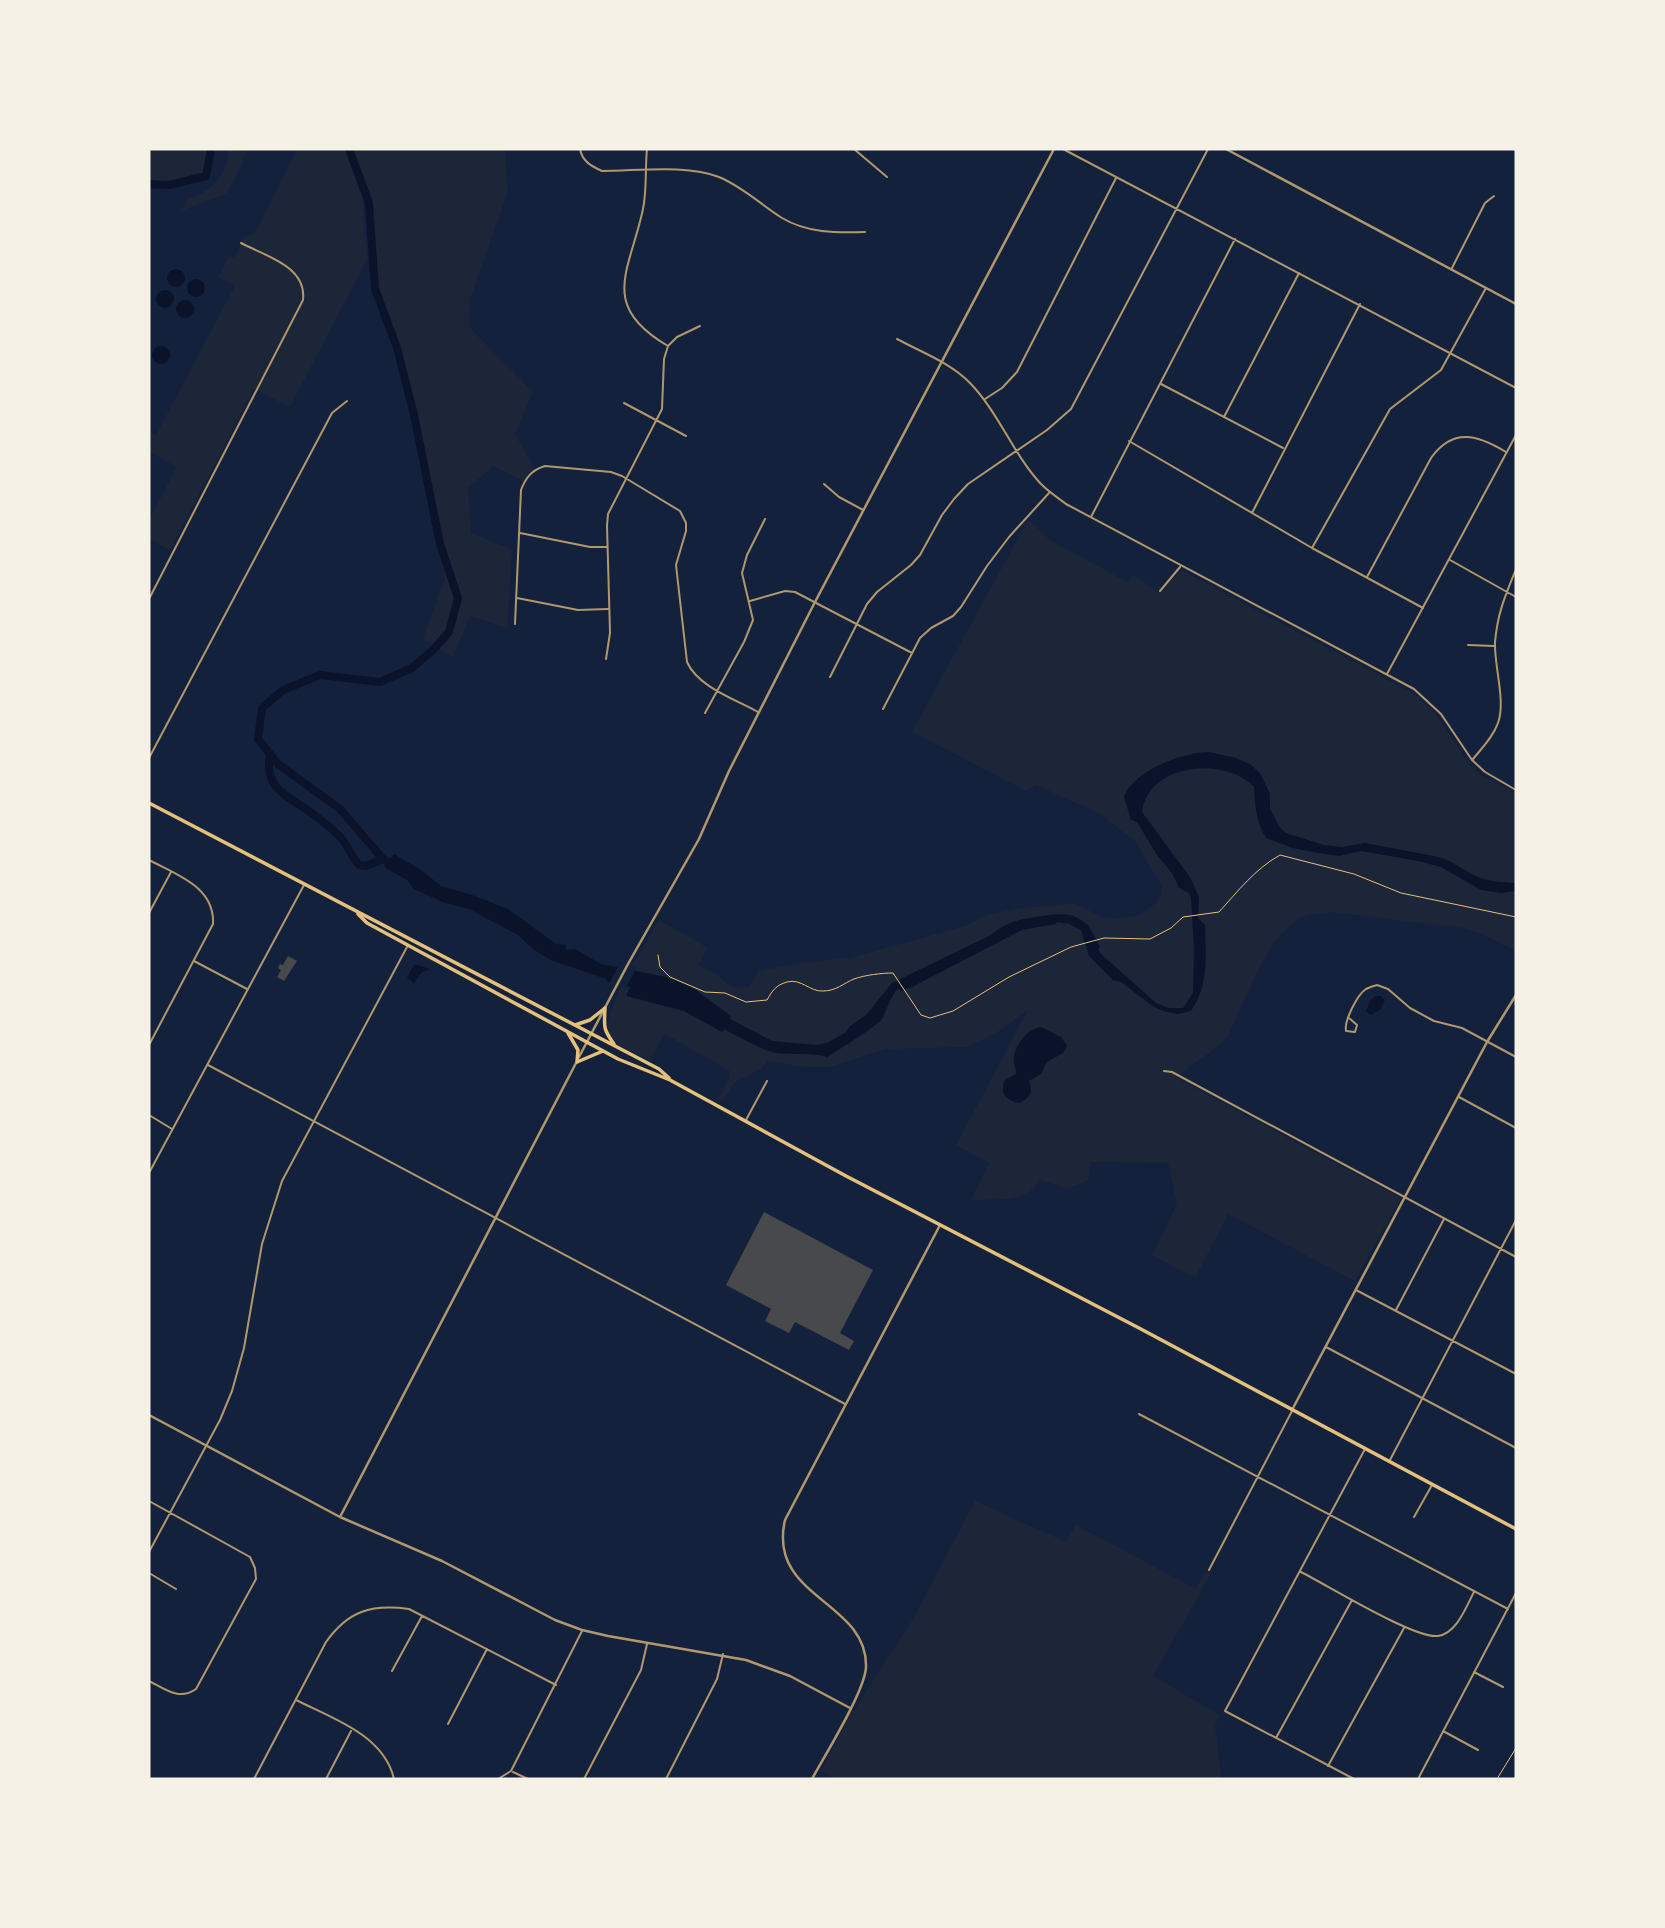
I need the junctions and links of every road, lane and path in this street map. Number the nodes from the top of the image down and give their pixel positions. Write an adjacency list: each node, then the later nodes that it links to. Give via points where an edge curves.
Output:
1 (580, 149): 10 (street, via 589,165 602,171)
2 (647, 149): 10 (street)
3 (854, 149): 12 (street)
4 (969, 149): 5 (street)
5 (977, 149)
6 (1054, 149): 27 (street)
7 (1063, 149): 11 (street)
8 (1208, 149): 14 (street)
9 (1226, 149): 18 (street)
10 (645, 170): 15 (street, via 717,176 784,219 812,230); 25 (street, via 643,208 623,295 631,317)
11 (1117, 176): 14 (street); 30 (street, via 1017,372)
12 (887, 177)
13 (1494, 197): 18 (street, via 1485,203)
14 (1177, 208): 16 (street); 39 (street, via 1071,409)
15 (865, 232)
16 (1236, 239): 19 (street); 28 (street)
17 (241, 243): 59 (street, via 292,270 303,285 303,300)
18 (1451, 268): 20 (street)
19 (1299, 273): 21 (street); 33 (street)
20 (1486, 288): 22 (street); 26 (street)
21 (1360, 304): 26 (street); 38 (street)
22 (1516, 304)
23 (700, 326): 25 (street, via 682,333)
24 (897, 339): 27 (street)
25 (668, 346): 34 (street, via 664,399)
26 (1450, 354): 29 (street); 50 (street, via 1441,370 1390,409)
27 (941, 362): 30 (street, via 970,382); 44 (street)
28 (1160, 384): 33 (street); 37 (street)
29 (1516, 388)
30 (984, 400): 39 (street)
31 (347, 401): 76 (street, via 332,413)
32 (624, 403): 34 (street)
33 (1224, 417): 38 (street)
34 (657, 421): 36 (street); 41 (street)
35 (1516, 435): 40 (street)
36 (686, 436)
37 (1129, 441): 45 (street); 46 (street)
38 (1284, 449): 45 (street)
39 (1016, 452): 43 (street); 65 (street, via 968,484 942,515 920,555 877,592)
40 (1507, 452): 51 (street); 54 (street, via 1469,436 1439,446)
41 (627, 479): 48 (street, via 611,472 545,466 534,470 521,489); 49 (street, via 608,514); 72 (street, via 684,516 686,531 676,565 687,662 699,680)
42 (824, 484): 44 (street)
43 (1050, 492): 46 (street); 68 (street, via 1009,537 961,607 920,638)
44 (864, 511): 61 (street)
45 (1252, 514): 50 (street)
46 (1091, 518): 52 (street)
47 (765, 519): 60 (street, via 742,573)
48 (519, 533): 49 (street); 58 (street)
49 (607, 547): 63 (street)
50 (1312, 548): 54 (street)
51 (1449, 560): 56 (street); 62 (street)
52 (1180, 566): 55 (street); 70 (street)
53 (1516, 569): 56 (street)
54 (1367, 578): 62 (street)
55 (1160, 591)
56 (1507, 592): 57 (street); 67 (street, via 1499,608)
57 (1516, 597)
58 (516, 598): 63 (street, via 579,610); 64 (street)
59 (149, 599)
60 (748, 602): 61 (street, via 785,591); 72 (street, via 753,620)
61 (815, 602): 65 (street); 74 (street)
62 (1423, 608): 70 (street)
63 (609, 609): 69 (street)
64 (515, 624)
65 (856, 624): 68 (street); 71 (street)
66 (1468, 645): 67 (street)
67 (1495, 646): 77 (street, via 1500,715)
68 (912, 653): 73 (street)
69 (606, 659)
70 (1387, 674): 77 (street, via 1428,700)
71 (830, 677)
72 (717, 689): 74 (street); 75 (street)
73 (883, 709)
74 (759, 712): 91 (street, via 670,895)
75 (705, 713)
76 (149, 758)
77 (1472, 760): 78 (street)
78 (1516, 790)
79 (149, 803): 82 (main road)
80 (149, 860): 81 (street)
81 (171, 872): 83 (street); 88 (street, via 199,887 214,911 213,924)
82 (305, 884): 84 (main road); 89 (street)
83 (149, 913)
84 (358, 914): 86 (main road); 93 (main road)
85 (1516, 917): 87 (path, via 1401,893 1354,874 1283,855 1259,869 1219,912 1187,916 1150,939 1099,939 1079,945 1032,964 953,1011 930,1018 921,1015 895,975 889,973 822,991 791,981 777,986 767,1000 746,1002 725,993 705,992 670,976 660,967)
86 (408, 946): 94 (main road); 109 (street)
87 (658, 956)
88 (194, 961): 89 (street); 98 (street)
89 (248, 989): 103 (street)
90 (1516, 995): 97 (street)
91 (605, 1008): 93 (main road); 95 (street); 99 (main road, via 604,1027)
92 (1349, 1018): 92 (street, via 1345,1028 1348,1033 1355,1032 1357,1025); 97 (street, via 1363,991 1377,985 1434,1021 1462,1028)
93 (575, 1025): 95 (main road)
94 (567, 1031): 96 (main road); 102 (main road, via 578,1050)
95 (591, 1033): 96 (street); 99 (main road)
96 (587, 1042): 100 (main road); 102 (street)
97 (1487, 1042): 101 (street); 107 (street)
98 (149, 1045)
99 (615, 1046): 105 (main road, via 659,1069)
100 (603, 1051): 102 (main road); 105 (main road)
101 (1516, 1057)
102 (577, 1062): 115 (street)
103 (208, 1065): 109 (street); 112 (street)
104 (1164, 1071): 114 (street)
105 (670, 1080): 110 (main road)
106 (767, 1081): 110 (street)
107 (1459, 1097): 111 (street); 114 (street)
108 (149, 1115): 112 (street)
109 (313, 1121): 115 (street); 131 (street, via 269,1217 239,1370)
110 (745, 1123): 118 (main road)
111 (1516, 1128)
112 (173, 1129): 113 (street)
113 (149, 1173)
114 (1406, 1198): 116 (street); 121 (street)
115 (497, 1218): 127 (street); 140 (street)
116 (1445, 1218): 119 (street); 122 (street)
117 (1516, 1220): 119 (street)
118 (941, 1224): 127 (street); 128 (main road)
119 (1501, 1248): 120 (street); 123 (street)
120 (1516, 1257)
121 (1356, 1290): 122 (street); 124 (street)
122 (1396, 1311): 123 (street)
123 (1452, 1341): 125 (street); 126 (street)
124 (1326, 1348): 126 (street); 128 (street)
125 (1516, 1374)
126 (1422, 1398): 132 (street); 134 (street)
127 (846, 1405): 164 (street, via 785,1520 782,1546 790,1569 859,1638 866,1667)
128 (1293, 1410): 133 (main road); 135 (street)
129 (1139, 1414): 135 (street)
130 (149, 1415): 131 (street)
131 (205, 1445): 138 (street); 140 (street)
132 (1516, 1448)
133 (1366, 1449): 134 (main road); 139 (street)
134 (1389, 1461): 136 (main road)
135 (1258, 1476): 139 (street); 144 (street)
136 (1432, 1485): 141 (street); 142 (main road)
137 (149, 1501): 138 (street)
138 (170, 1512): 143 (street); 160 (street, via 250,1558 256,1579 196,1689 177,1694)
139 (1331, 1514): 145 (street); 148 (street)
140 (340, 1517): 154 (street)
141 (1415, 1517)
142 (1516, 1529)
143 (149, 1552)
144 (1209, 1570)
145 (1301, 1572): 150 (street); 168 (street, via 1225,1711)
146 (149, 1573): 147 (street)
147 (176, 1589)
148 (1474, 1591): 151 (street); 153 (street, via 1451,1630 1439,1636)
149 (1516, 1593): 151 (street)
150 (1352, 1599): 153 (street); 168 (street)
151 (1508, 1609): 159 (street)
152 (422, 1615): 156 (street); 158 (street); 163 (street, via 389,1606 352,1616 326,1642)
153 (1405, 1627): 171 (street)
154 (582, 1630): 155 (street); 161 (street)
155 (647, 1643): 157 (street); 178 (street, via 641,1670)
156 (487, 1648): 161 (street); 165 (street)
157 (723, 1654): 164 (street, via 790,1676); 179 (street, via 717,1679)
158 (392, 1671)
159 (1474, 1671): 162 (street); 167 (street)
160 (149, 1681)
161 (556, 1685): 172 (street)
162 (1503, 1686)
163 (296, 1700): 166 (street); 173 (street)
164 (850, 1708): 180 (street)
165 (448, 1724)
166 (352, 1729): 174 (street); 175 (street, via 368,1738 392,1769)
167 (1442, 1731): 170 (street); 182 (street)
168 (1276, 1738): 171 (street)
169 (1516, 1748): 183 (path)
170 (1478, 1750)
171 (1328, 1766): 181 (street)
172 (511, 1770): 176 (street); 177 (street)
173 (254, 1779)
174 (326, 1779)
175 (394, 1779)
176 (498, 1779)
177 (528, 1779)
178 (584, 1779)
179 (666, 1779)
180 (812, 1779)
181 (1354, 1779)
182 (1418, 1779)
183 (1497, 1779)

